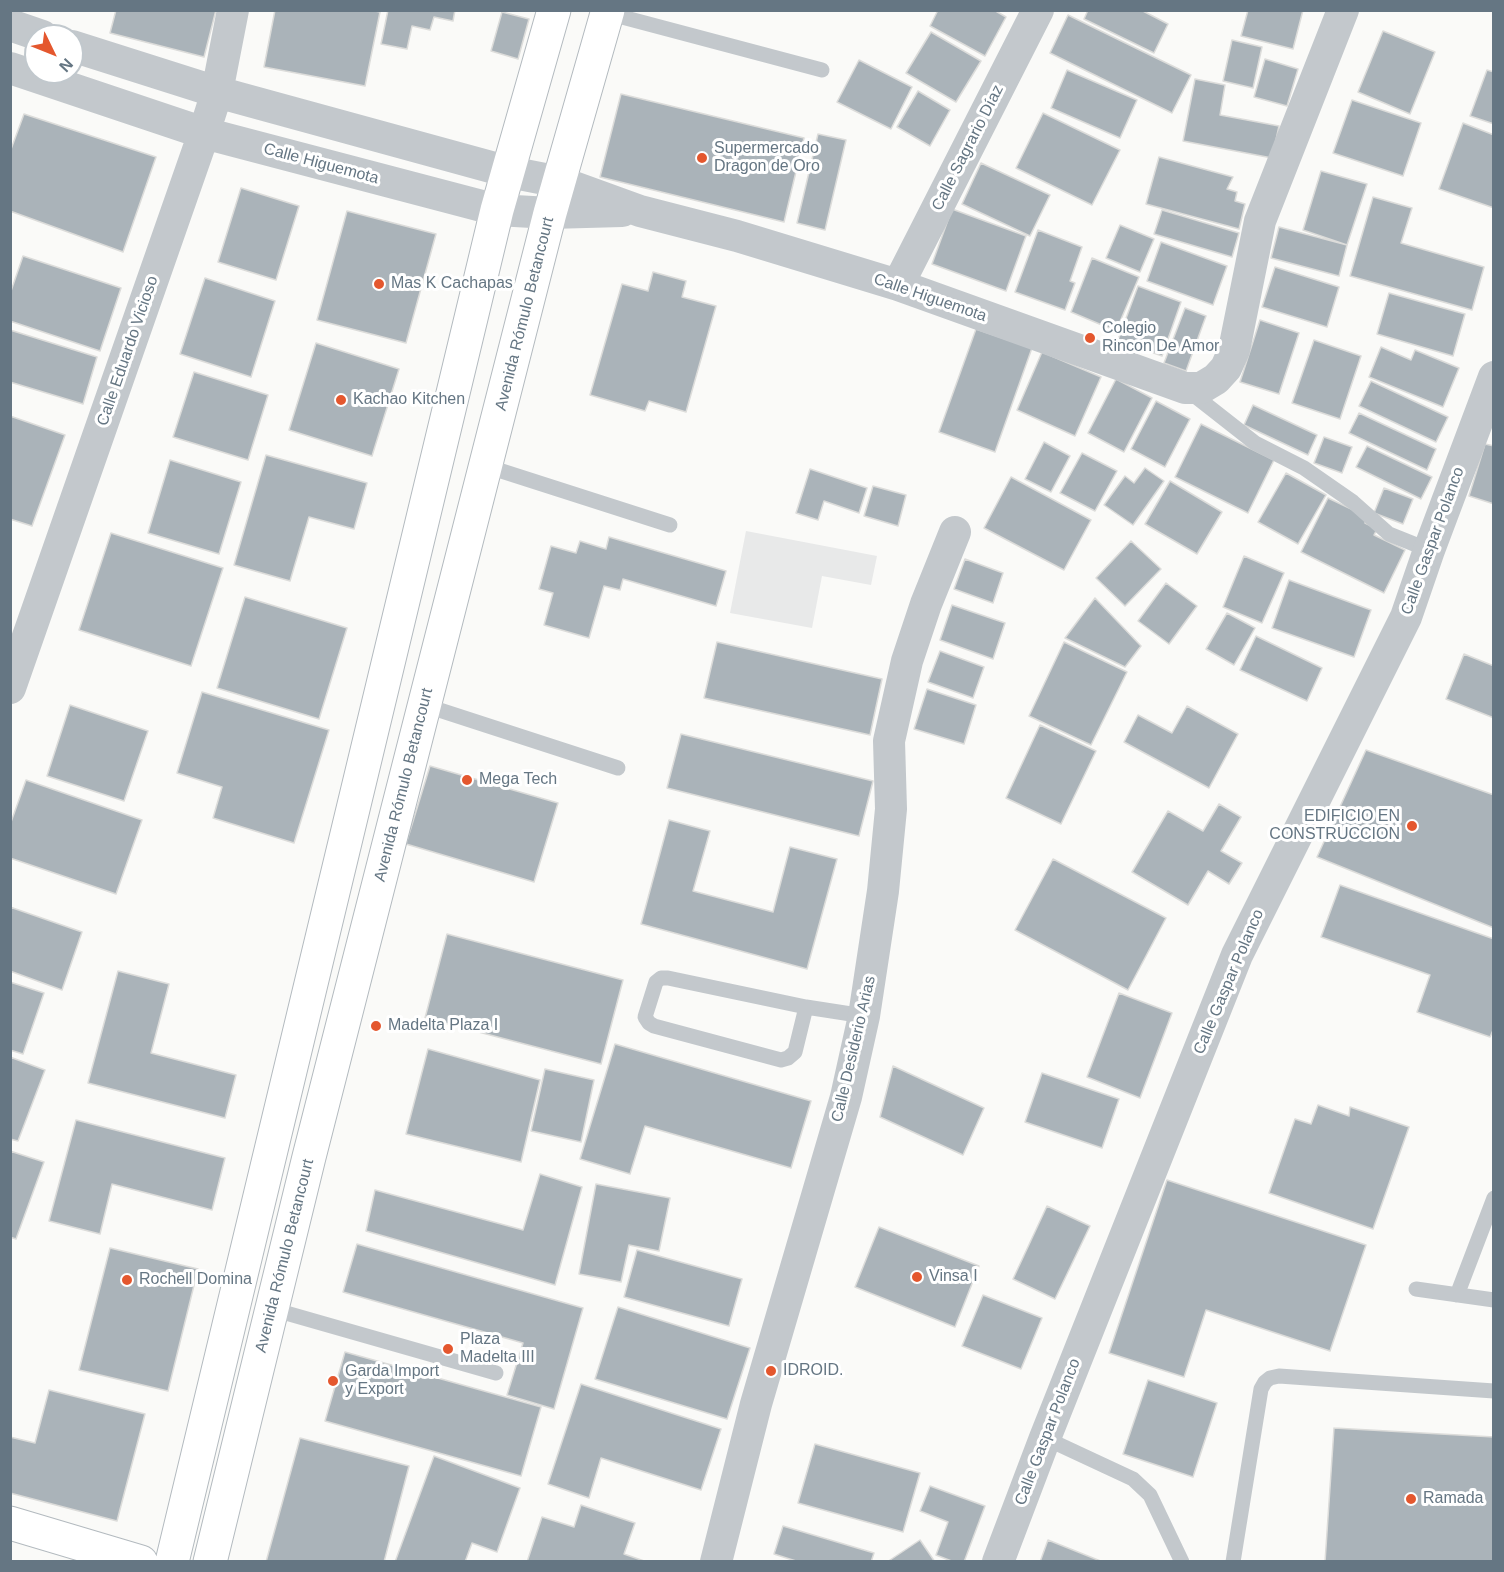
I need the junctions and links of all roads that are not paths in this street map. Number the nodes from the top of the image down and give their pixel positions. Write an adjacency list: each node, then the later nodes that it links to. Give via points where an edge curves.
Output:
1 (233, 10): 9 (street, Calle Eduardo Vicioso)
2 (554, 10): 11 (main road)
3 (1038, 10): 16 (street, Calle Sagrario Díaz)
4 (1343, 10): 18 (street, via 1260,221 1234,350 1216,379 1202,388)
5 (607, 12): 8 (lane); 12 (main road, Avenida Rómulo Betancourt)
6 (84, 50): 9 (street, Calle Higuemota)
7 (10, 68): 10 (street, Calle Higuemota)
8 (822, 70)
9 (217, 92): 10 (street, Calle Eduardo Vicioso); 11 (street, Calle Higuemota)
10 (204, 133): 13 (street, Calle Higuemota); 23 (street, Calle Eduardo Vicioso)
11 (509, 172): 12 (street, Calle Higuemota); 13 (main road)
12 (560, 182): 14 (street, Calle Higuemota); 15 (main road, Avenida Rómulo Betancourt)
13 (497, 210): 15 (street, Calle Higuemota); 38 (main road)
14 (640, 211): 15 (street, Calle Higuemota); 16 (street, Calle Higuemota)
15 (550, 213): 19 (main road, Avenida Rómulo Betancourt)
16 (898, 285): 18 (street, Calle Higuemota)
17 (1494, 377): 22 (street, Calle Gaspar Polanco)
18 (1185, 388): 22 (lane, via 1255,443 1304,468 1353,502 1389,534)
19 (486, 466): 20 (lane); 24 (main road, Avenida Rómulo Betancourt)
20 (670, 525)
21 (955, 532): 27 (street, Calle Desiderio Arias, via 908,661 889,741 891,809 884,891)
22 (1429, 550): 35 (street, Calle Gaspar Polanco, via 1406,617 1237,955)
23 (10, 688)
24 (424, 705): 25 (lane); 32 (main road, Avenida Rómulo Betancourt)
25 (618, 768)
26 (806, 1007): 26 (lane, via 661,978 653,988 645,1017 654,1026 781,1060 795,1052); 27 (lane)
27 (864, 1016): 40 (street, Calle Desiderio Arias, via 846,1097 756,1404)
28 (1494, 1198): 30 (lane)
29 (1416, 1290): 30 (lane)
30 (1457, 1295): 31 (lane)
31 (1494, 1300)
32 (272, 1309): 33 (lane); 39 (main road, Avenida Rómulo Betancourt)
33 (496, 1373)
34 (1494, 1390): 43 (lane, via 1270,1378 1261,1389)
35 (1045, 1438): 41 (street, Calle Gaspar Polanco); 42 (lane, via 1133,1479 1150,1495)
36 (10, 1523): 37 (main road)
37 (141, 1562)
38 (172, 1562)
39 (210, 1562)
40 (716, 1562)
41 (998, 1562)
42 (1182, 1562)
43 (1233, 1562)

